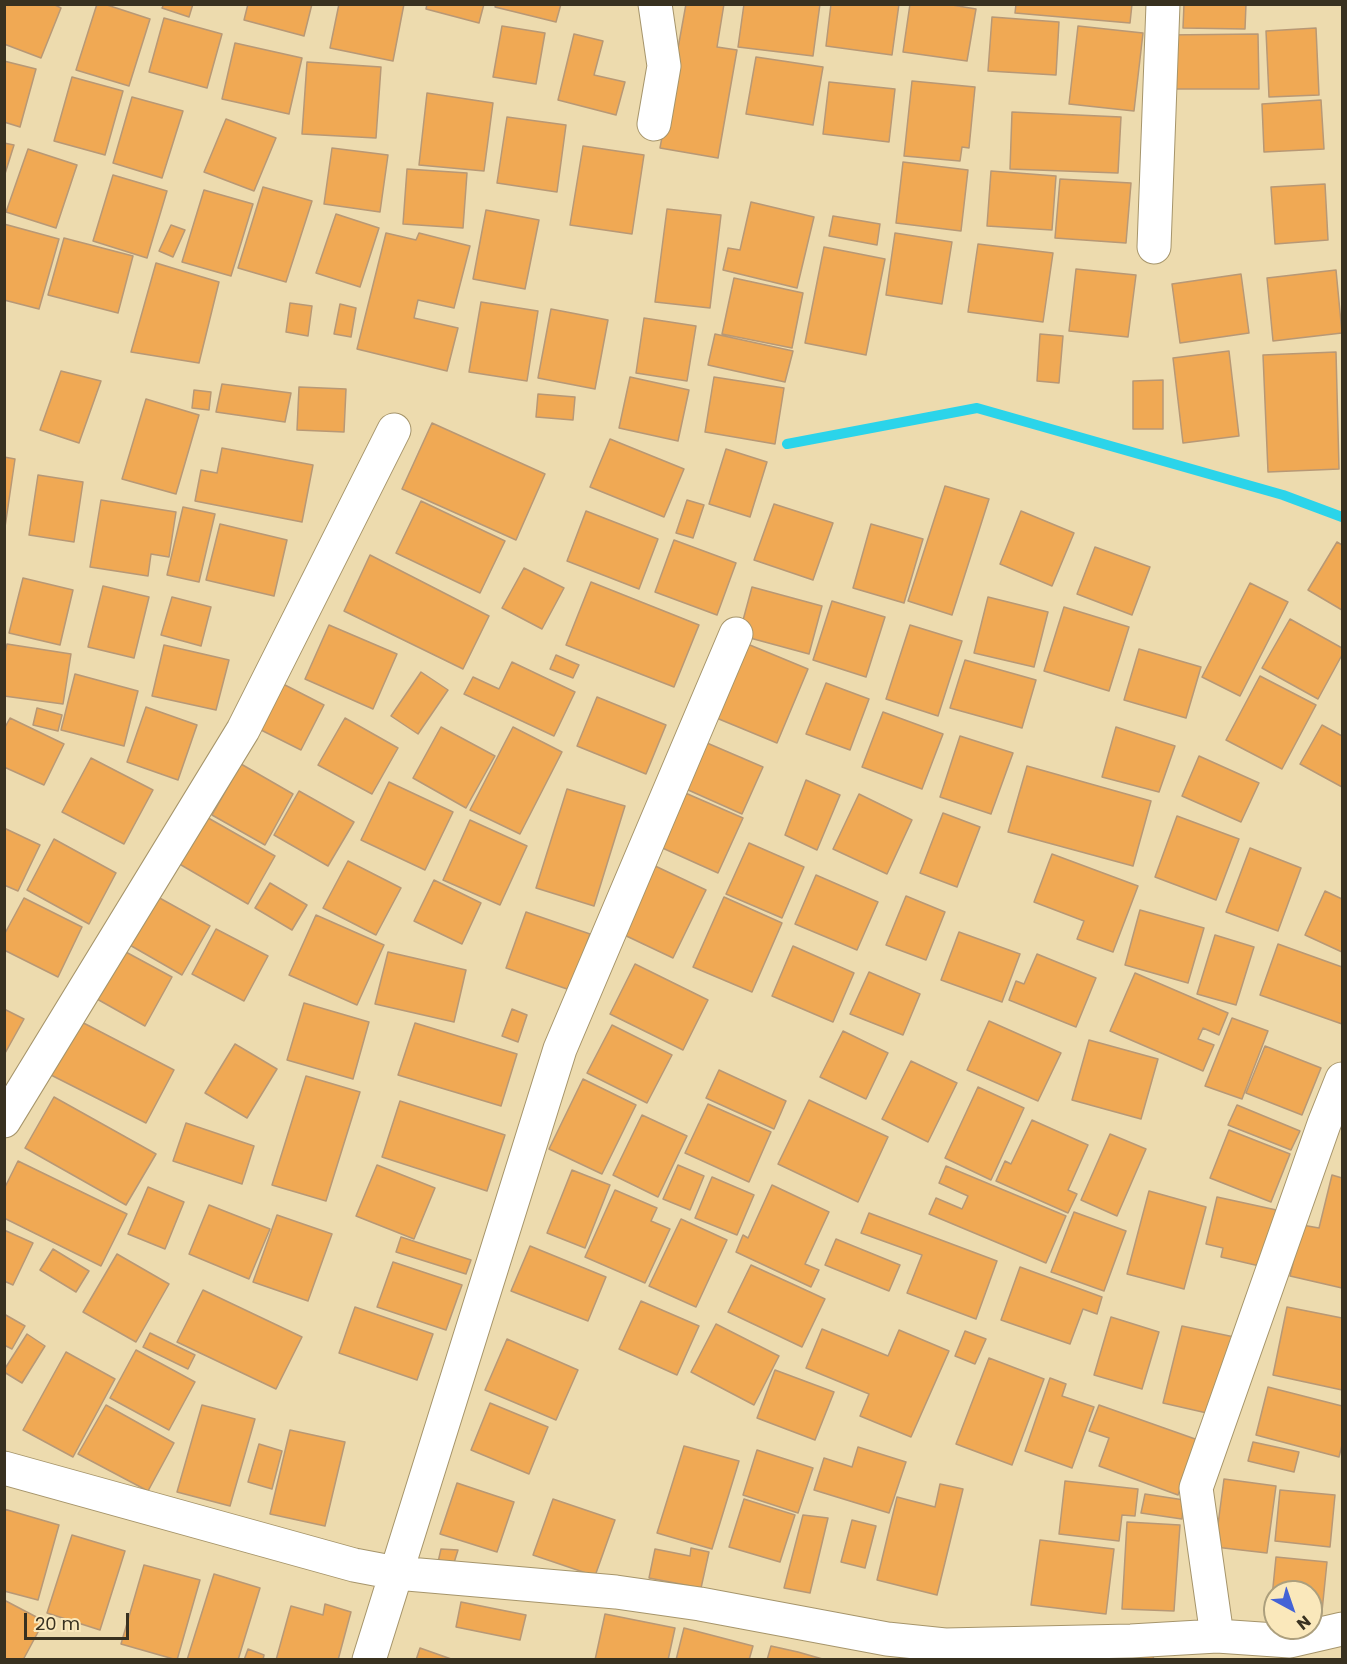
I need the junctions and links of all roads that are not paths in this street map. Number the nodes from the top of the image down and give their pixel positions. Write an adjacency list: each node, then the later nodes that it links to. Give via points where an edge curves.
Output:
1 (655, 4): 3 (street, via 664,66)
2 (1163, 4): 4 (street)
3 (654, 124)
4 (1154, 247)
5 (394, 430): 8 (street, via 243,730)
6 (736, 634): 10 (street, via 560,1049)
7 (1342, 1079): 12 (street, via 1196,1488)
8 (4, 1121)
9 (4, 1468): 10 (street, via 354,1565)
10 (396, 1573): 12 (street, via 616,1592 887,1639 945,1645); 13 (street)
11 (1342, 1629): 12 (street, via 1290,1641)
12 (1217, 1636)
13 (369, 1659)

